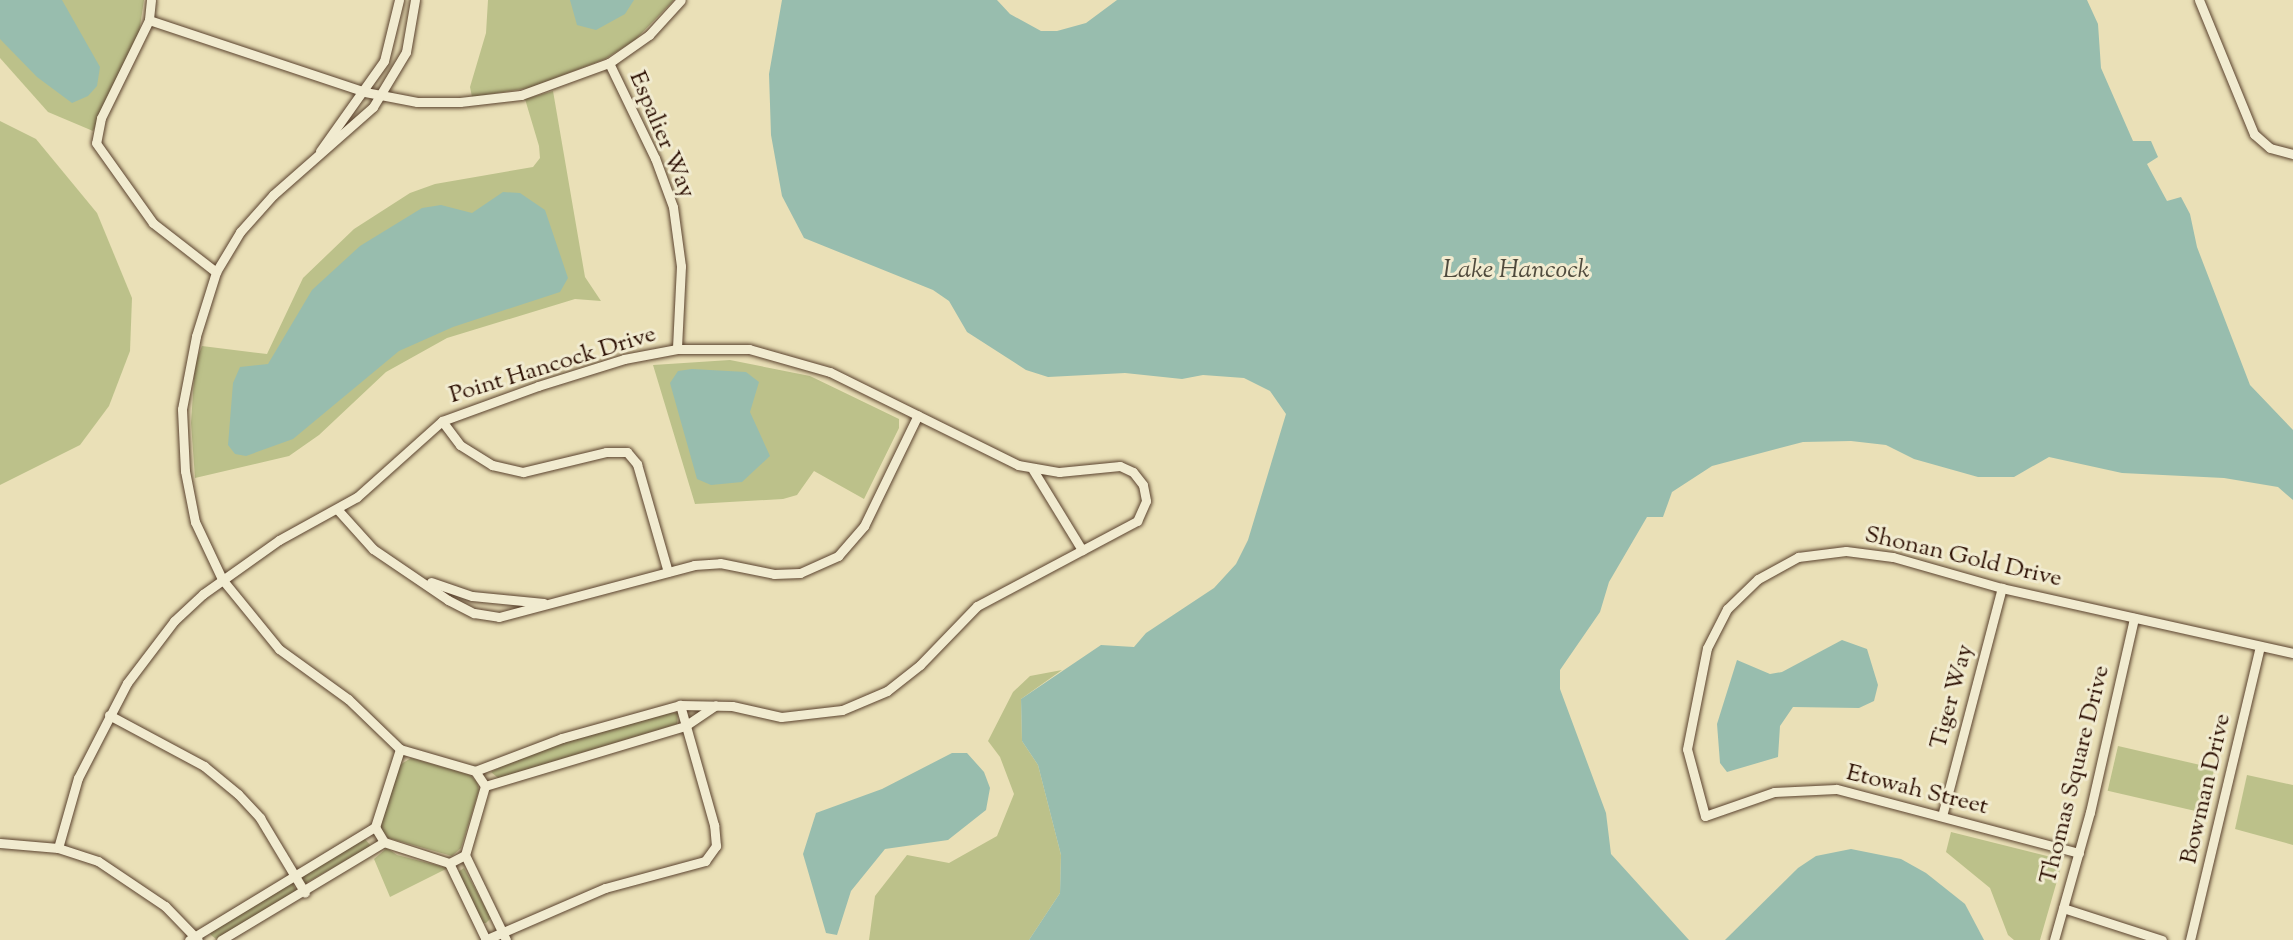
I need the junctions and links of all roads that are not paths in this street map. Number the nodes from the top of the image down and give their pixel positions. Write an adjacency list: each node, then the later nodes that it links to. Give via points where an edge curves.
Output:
1 (151, 0): 6 (street)
2 (399, 0): 8 (street, via 390,44)
3 (415, 0): 9 (street, via 406,52)
4 (681, 0): 7 (street, via 649,35)
5 (2199, 0): 10 (street, via 2254,134 2270,148)
6 (149, 20): 8 (street); 12 (street, via 101,118 96,143 153,223)
7 (609, 63): 9 (street, via 521,95 485,101 416,102); 13 (street, Espalier Way, via 673,207 681,266)
8 (365, 92): 9 (street); 11 (street)
9 (382, 95): 11 (street, via 356,126)
10 (2293, 154)
11 (307, 165): 12 (street, via 240,232)
12 (216, 272): 20 (street, via 196,336 182,409 182,445 195,522)
13 (677, 349): 14 (street, Point Hancock Drive, via 740,349 789,358 830,372); 15 (street, Point Hancock Drive, via 624,359)
14 (918, 415): 16 (street, Point Hancock Drive); 19 (street, via 864,526 838,556 800,573 774,574 720,563)
15 (442, 421): 17 (street, Point Hancock Drive, via 388,472); 19 (street, via 460,445 492,465 523,472 606,452 627,452 638,464)
16 (1033, 470): 18 (street); 18 (street, Point Hancock Drive, via 1120,466 1133,472 1143,485 1144,507 1136,521)
17 (337, 509): 20 (street, Point Hancock Drive, via 279,540); 21 (street, via 373,549)
18 (1082, 550): 27 (street, Point Hancock Drive, via 976,606 920,665 887,691 842,710 781,717)
19 (668, 572): 23 (street)
20 (222, 579): 29 (street, Point Hancock Drive, via 151,649); 31 (street, via 279,649 348,699)
21 (426, 580): 23 (street, via 472,596); 23 (street, via 448,600 474,613 499,617)
22 (2002, 588): 24 (street, Shonan Gold Drive); 34 (street, Shonan Gold Drive, via 1893,556 1846,551 1798,557 1758,579 1727,609 1712,638 1692,704 1687,749); 35 (street, Tiger Way)
23 (549, 603)
24 (2134, 618): 25 (street, Shonan Gold Drive); 40 (street, Thomas Square Drive)
25 (2260, 646): 26 (street, Shonan Gold Drive); 52 (street, Bowman Drive)
26 (2293, 653)
27 (717, 704): 28 (street, Point Hancock Drive); 30 (street)
28 (680, 705): 30 (street); 32 (street, Point Hancock Drive, via 562,738)
29 (109, 715): 39 (street, Point Hancock Drive, via 78,778); 43 (street, via 204,766 238,794 260,818)
30 (685, 726): 33 (street); 46 (street, via 714,825 716,846 705,861 606,888)
31 (400, 749): 32 (street); 36 (street)
32 (475, 771): 33 (street)
33 (485, 786): 41 (street)
34 (1705, 816): 35 (street, Etowah Street, via 1774,792 1836,789)
35 (1942, 817): 40 (street, Etowah Street)
36 (375, 827): 37 (street); 43 (street)
37 (384, 842): 42 (street); 44 (street)
38 (0, 843): 39 (street)
39 (58, 848): 47 (street, via 98,861 138,885)
40 (2078, 853): 45 (street, Thomas Square Drive)
41 (465, 855): 42 (street); 46 (street)
42 (449, 863): 49 (street)
43 (296, 876): 44 (street); 47 (street)
44 (305, 892): 48 (street)
45 (2063, 908): 50 (street, Thomas Square Drive); 51 (street)
46 (504, 937): 49 (street)
47 (194, 939)
48 (221, 940)
49 (485, 940)
50 (2054, 940)
51 (2162, 940)
52 (2190, 940)

